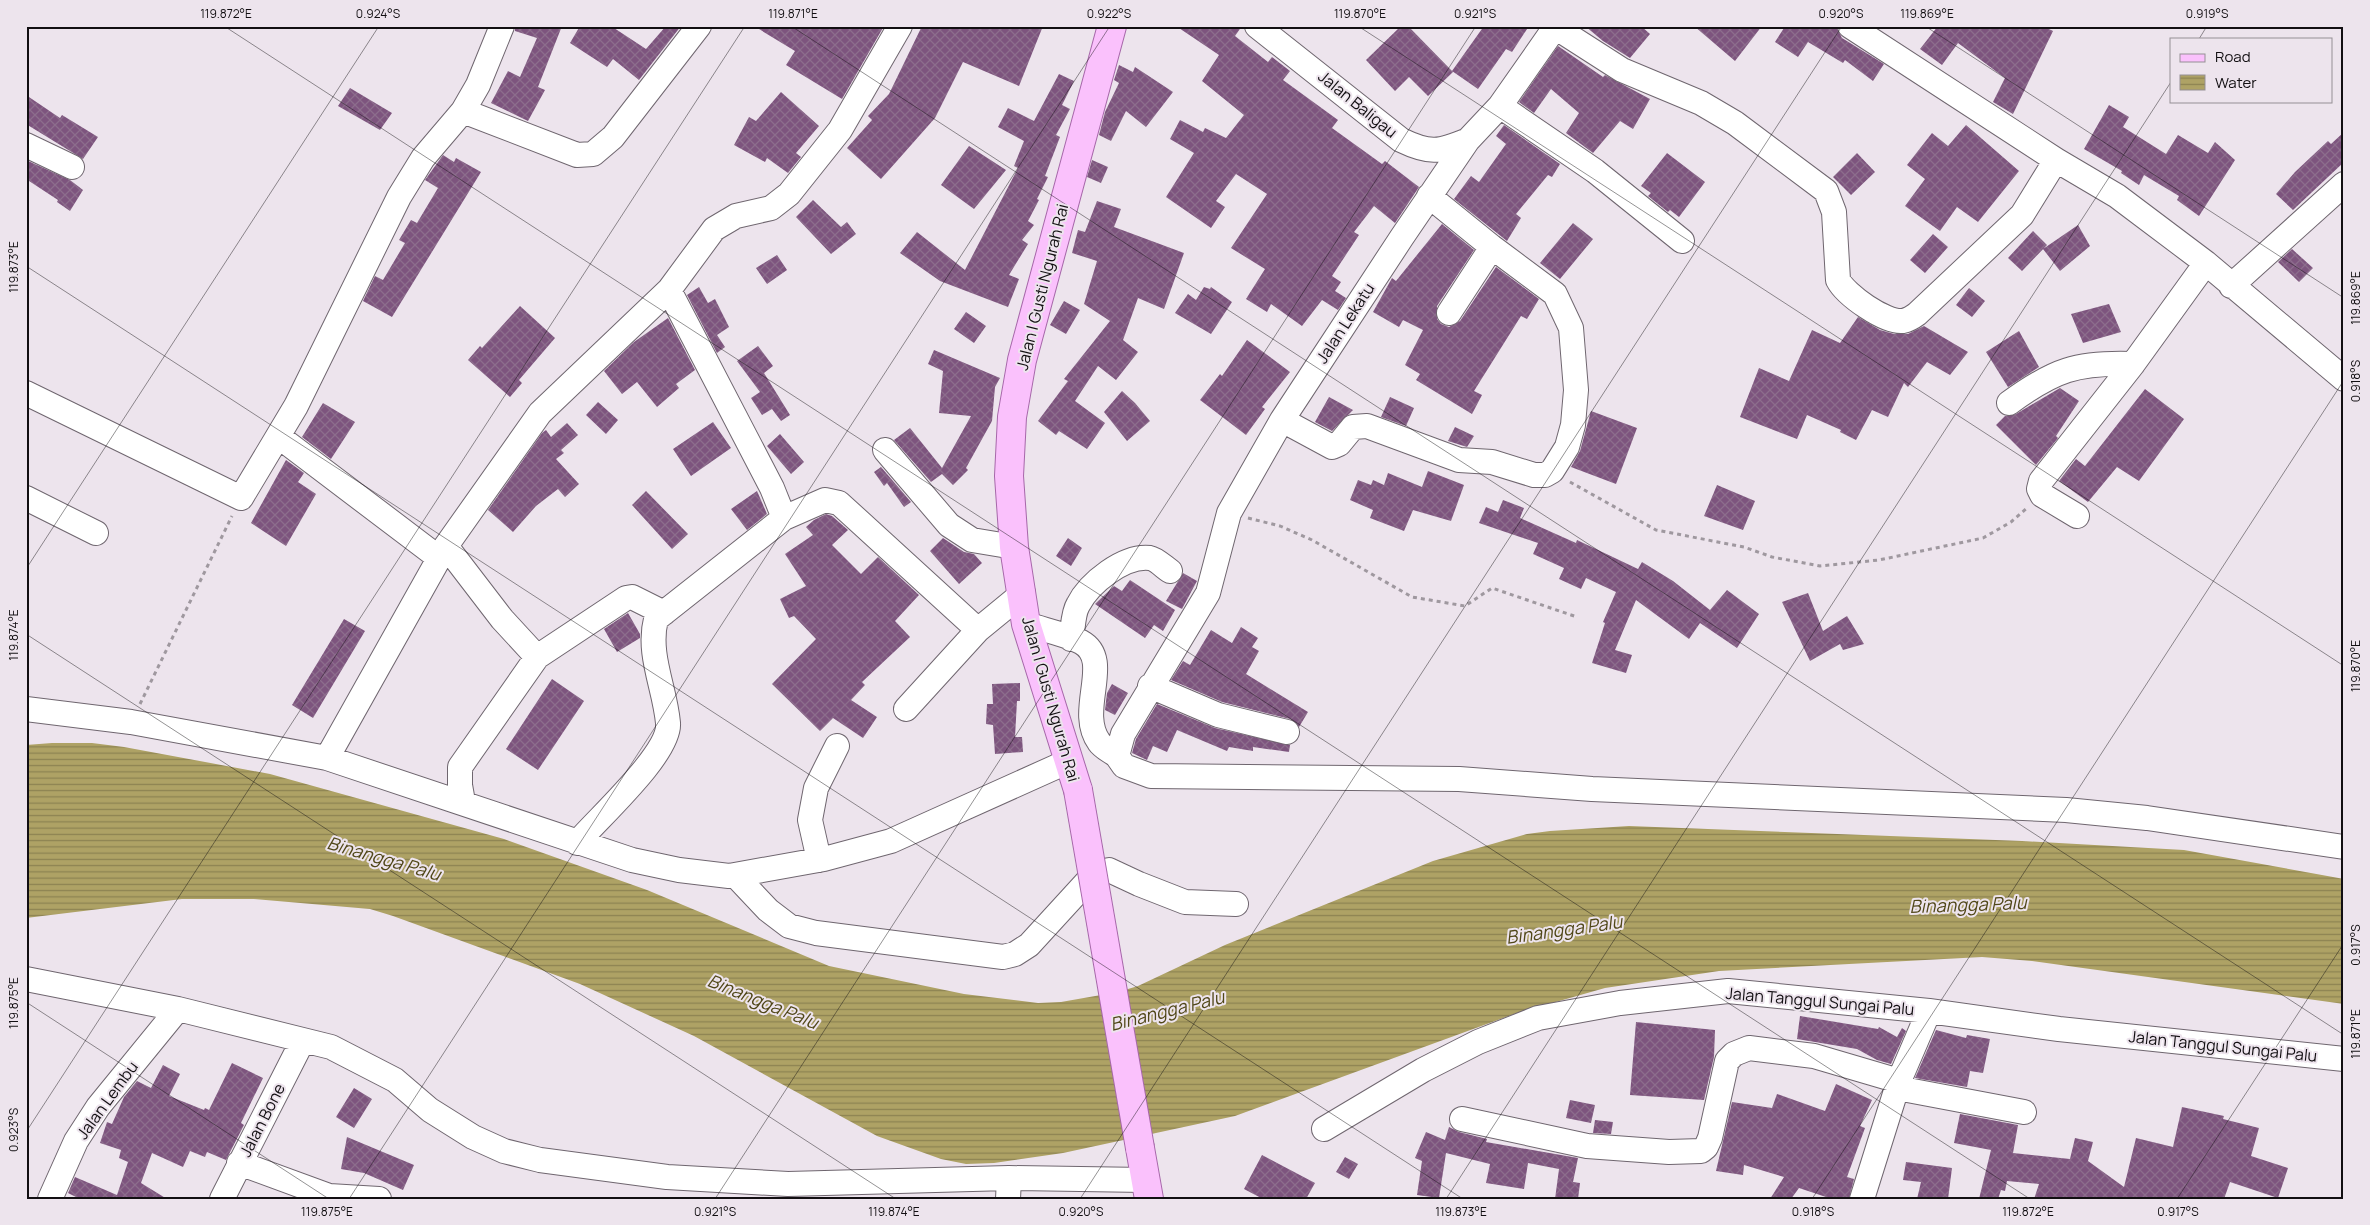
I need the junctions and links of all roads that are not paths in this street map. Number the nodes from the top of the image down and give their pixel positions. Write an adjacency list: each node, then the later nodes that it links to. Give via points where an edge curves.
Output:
1 (502, 26): 9 (street, via 485,71)
2 (699, 26): 9 (street, via 613,137 593,154 577,155)
3 (900, 26): 20 (street, via 840,130 789,194 771,208 736,216 714,230)
4 (1112, 26): 33 (main road, Jalan I Gusti Ngurah Rai, via 1022,360 1012,417 1010,457)
5 (1257, 26): 10 (street, Jalan Baligau, via 1402,140 1432,152)
6 (1850, 26): 12 (street)
7 (1556, 27): 8 (street, Jalan Lekatu); 12 (street, via 1622,70 1701,103 1735,123 1826,191 1834,212 1838,280 1852,296 1893,319 1902,321 1917,314 1968,268 2022,215)
8 (1500, 106): 10 (street, Jalan Lekatu); 16 (street, via 1595,171)
9 (463, 111): 27 (street, via 423,158 399,197 296,406)
10 (1468, 140): 15 (street, Jalan Lekatu)
11 (26, 145): 13 (street)
12 (2056, 160): 18 (street, via 2117,196)
13 (72, 167)
14 (2344, 184): 19 (street)
15 (1429, 196): 17 (street); 26 (street, Jalan Lekatu)
16 (1682, 241)
17 (1492, 247): 21 (street); 26 (street, via 1555,294 1571,328 1576,390 1573,425 1566,447 1552,471 1534,475 1492,462 1459,460 1367,426 1349,430 1332,448)
18 (2206, 263): 19 (street); 22 (street)
19 (2231, 286): 23 (street)
20 (669, 290): 31 (street, via 772,488); 34 (street, via 540,413)
21 (1449, 313)
22 (2133, 364): 25 (street, via 2078,366 2039,382); 30 (street, via 2041,481 2039,489 2042,495)
23 (2344, 380)
24 (26, 393): 27 (street, via 241,498)
25 (2009, 403)
26 (1282, 420): 42 (street, Jalan Lekatu, via 1230,514 1208,593)
27 (278, 436): 34 (street)
28 (886, 450): 33 (street, via 948,525 972,540)
29 (26, 498): 32 (street)
30 (2077, 516)
31 (784, 518): 37 (street); 39 (street, via 825,500 839,503)
32 (96, 533)
33 (1014, 547): 36 (main road, Jalan I Gusti Ngurah Rai)
34 (443, 552): 41 (street); 48 (street)
35 (1170, 571): 40 (street, via 1152,558 1115,566 1077,605)
36 (1023, 593): 38 (main road, Jalan I Gusti Ngurah Rai); 39 (street)
37 (664, 613): 41 (street, via 632,597 626,598); 51 (street, via 656,619 652,632 668,723 666,736 660,750)
38 (1026, 624): 40 (street); 49 (main road, Jalan I Gusti Ngurah Rai)
39 (978, 630): 44 (street)
40 (1072, 639): 47 (street, via 1082,642 1095,660 1097,671 1091,697 1091,726 1100,744)
41 (537, 657): 50 (street, via 460,767)
42 (1150, 686): 45 (street, via 1218,715); 47 (street, Jalan Lekatu, via 1123,734)
43 (26, 709): 48 (street, via 131,722)
44 (906, 709)
45 (1287, 732)
46 (837, 746): 53 (street, via 816,788 810,820)
47 (1117, 756): 52 (street, via 1124,766 1151,776 1459,779 1592,789 2066,810 2147,818)
48 (327, 758): 50 (street)
49 (1070, 762): 53 (street, via 891,841); 67 (main road, Jalan I Gusti Ngurah Rai, bridge, via 1078,790)
50 (463, 802): 51 (street)
51 (577, 843): 54 (street, via 658,866 694,873)
52 (2344, 847)
53 (819, 860): 54 (street)
54 (735, 875): 55 (street, via 768,910 789,926 816,933 1003,957 1029,945 1094,874 1109,870 1185,902)
55 (1236, 904)
56 (26, 979): 57 (street)
57 (178, 1009): 59 (street); 68 (street, Jalan Lembu, via 98,1107 76,1141)
58 (1929, 1011): 60 (street, Jalan Tanggul Sungai Palu, via 2059,1030); 61 (street); 64 (street, Jalan Tanggul Sungai Palu, via 1728,990 1620,1003 1538,1018 1478,1042 1422,1070)
59 (302, 1042): 65 (street, Jalan Bone); 66 (street, via 331,1047 387,1076 430,1110 473,1137 504,1151 540,1160 667,1177 788,1184)
60 (2344, 1059)
61 (1898, 1085): 62 (street); 63 (street, via 1814,1056 1749,1048 1727,1061 1710,1138 1700,1151 1587,1146); 71 (street)
62 (2024, 1112)
63 (1462, 1120)
64 (1324, 1129)
65 (240, 1163): 69 (street, Jalan Bone); 70 (street, via 329,1196)
66 (1008, 1188): 67 (street)
67 (1147, 1189)
68 (50, 1199)
69 (222, 1199)
70 (379, 1199)
71 (1862, 1199)

